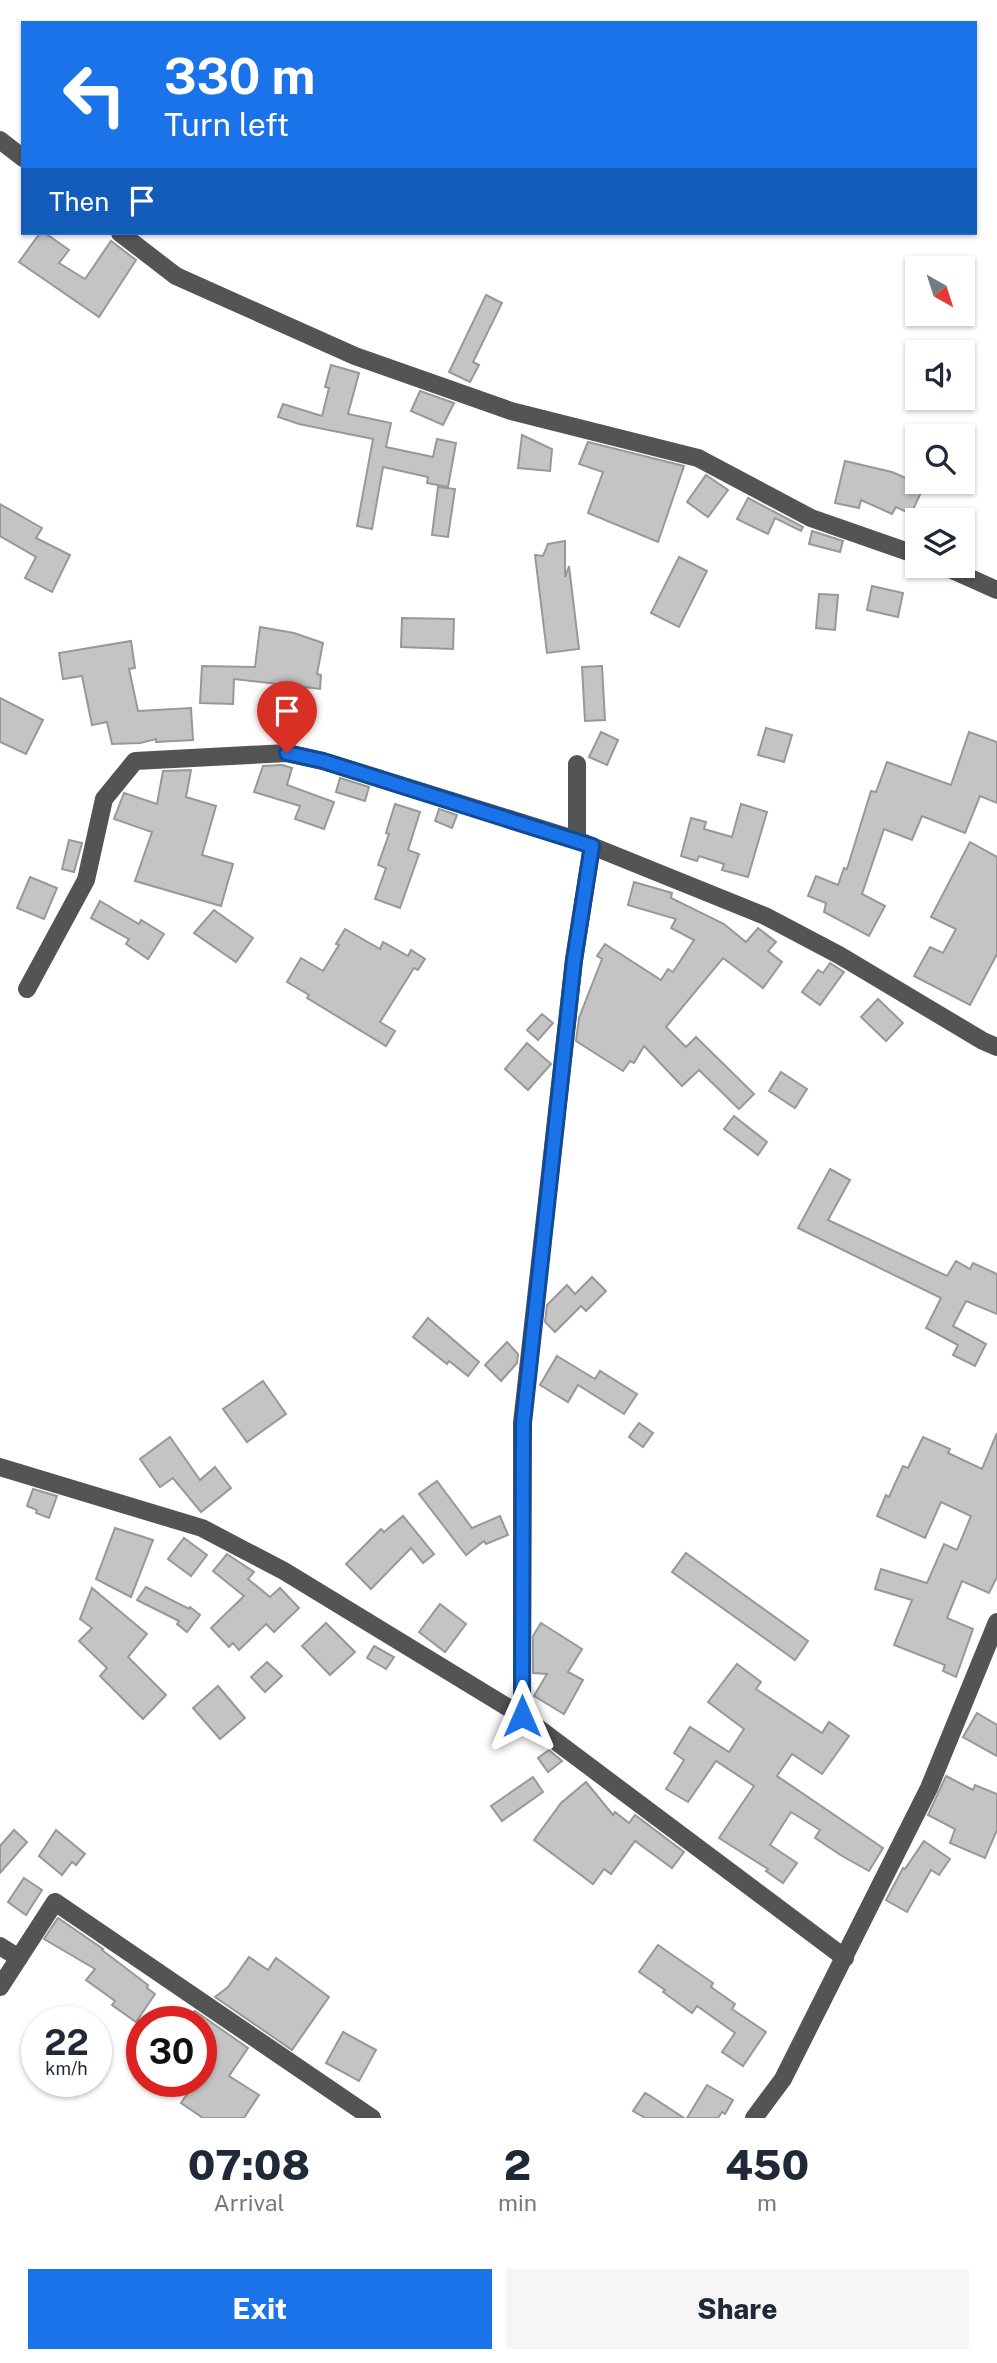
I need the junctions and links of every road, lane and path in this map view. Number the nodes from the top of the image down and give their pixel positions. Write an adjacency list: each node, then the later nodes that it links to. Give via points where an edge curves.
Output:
1 (0, 140): 2 (street)
2 (21, 156)
3 (123, 235): 4 (street, via 176,276 355,356 512,411 698,458 811,519)
4 (905, 551)
5 (970, 578): 6 (street)
6 (997, 590)
7 (578, 764): 8 (street)
8 (585, 843): 9 (street, via 287,753 135,761 104,799 86,880); 10 (street, via 765,916); 13 (street, via 523,1423)
9 (27, 989)
10 (997, 1047)
11 (0, 1467): 13 (street, via 202,1528 284,1571)
12 (997, 1622): 16 (street, via 929,1788)
13 (522, 1716): 16 (street)
14 (0, 1946): 15 (street)
15 (19, 1958): 17 (street); 18 (street, via 55,1902)
16 (845, 1958): 19 (street, via 783,2079)
17 (0, 1987)
18 (372, 2118)
19 (754, 2118)

